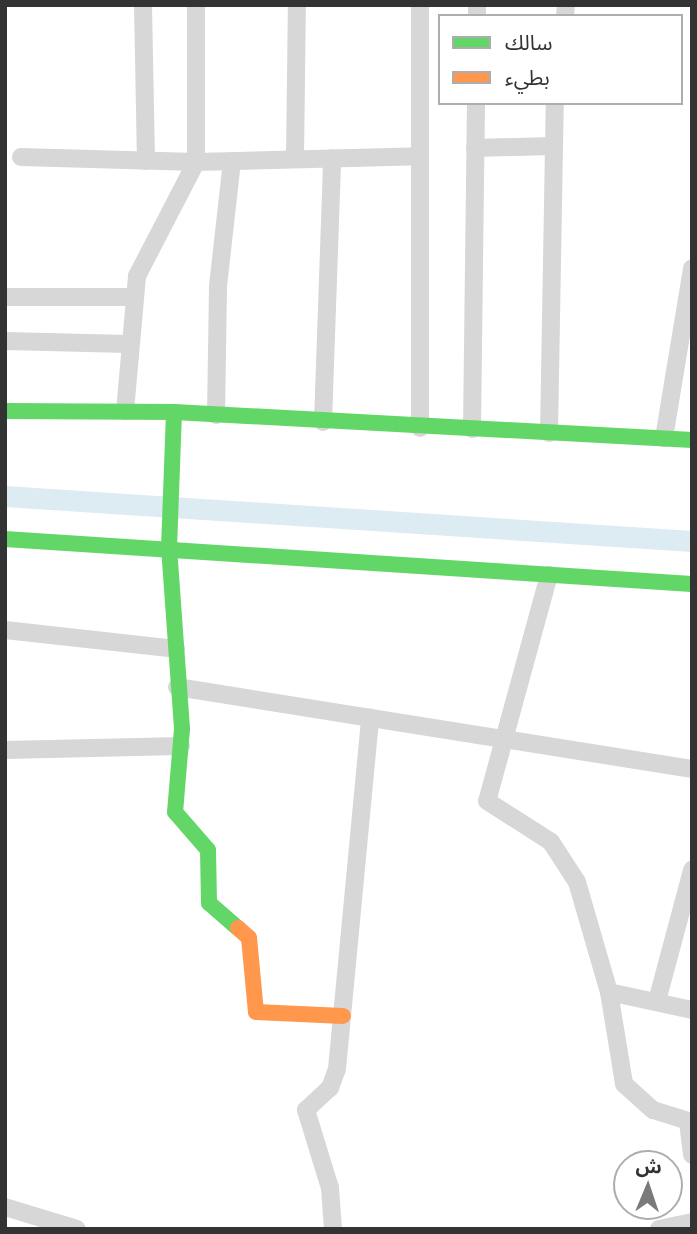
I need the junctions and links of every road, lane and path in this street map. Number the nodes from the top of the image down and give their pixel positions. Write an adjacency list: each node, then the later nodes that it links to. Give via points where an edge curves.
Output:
1 (143, 5): 13 (street)
2 (196, 5): 14 (street)
3 (297, 5): 12 (street)
4 (419, 5): 9 (street)
5 (476, 105): 8 (street)
6 (555, 105): 7 (street)
7 (551, 146): 8 (street); 28 (street)
8 (475, 148): 27 (street)
9 (419, 156): 11 (street); 26 (street)
10 (21, 157): 13 (street)
11 (332, 158): 12 (street); 25 (street)
12 (295, 159): 15 (street)
13 (146, 161): 14 (street)
14 (196, 162): 15 (street); 18 (street, via 143,262)
15 (232, 162): 24 (street, via 218,286)
16 (692, 268): 29 (street)
17 (5, 297): 18 (street)
18 (132, 297): 20 (street)
19 (5, 341): 20 (street)
20 (129, 344): 22 (street)
21 (5, 411): 22 (street)
22 (125, 411): 23 (street)
23 (174, 412): 24 (street); 32 (street)
24 (216, 415): 25 (street)
25 (323, 422): 26 (street)
26 (420, 428): 27 (street)
27 (472, 429): 28 (street)
28 (549, 433): 29 (street)
29 (664, 438): 30 (street)
30 (692, 440)
31 (5, 539): 32 (street)
32 (169, 547): 33 (street); 36 (street)
33 (548, 575): 34 (street); 39 (street)
34 (692, 584)
35 (5, 630): 36 (street)
36 (176, 649): 37 (street)
37 (177, 687): 38 (street); 40 (street)
38 (370, 718): 39 (street); 47 (street)
39 (503, 739): 42 (street); 44 (street, via 487,801 543,835 565,860 591,920)
40 (181, 746): 41 (street); 47 (street, via 175,812 208,850 209,903 249,938 254,1010)
41 (5, 750)
42 (692, 769)
43 (692, 870): 45 (street)
44 (609, 992): 45 (street); 48 (street, via 624,1084 653,1110)
45 (657, 1001): 46 (street)
46 (692, 1010)
47 (344, 1016): 53 (street, via 334,1082 306,1110 330,1188)
48 (690, 1122): 49 (street)
49 (692, 1155)
50 (5, 1207): 52 (street)
51 (692, 1222): 54 (street)
52 (77, 1229)
53 (333, 1229)
54 (659, 1229)

